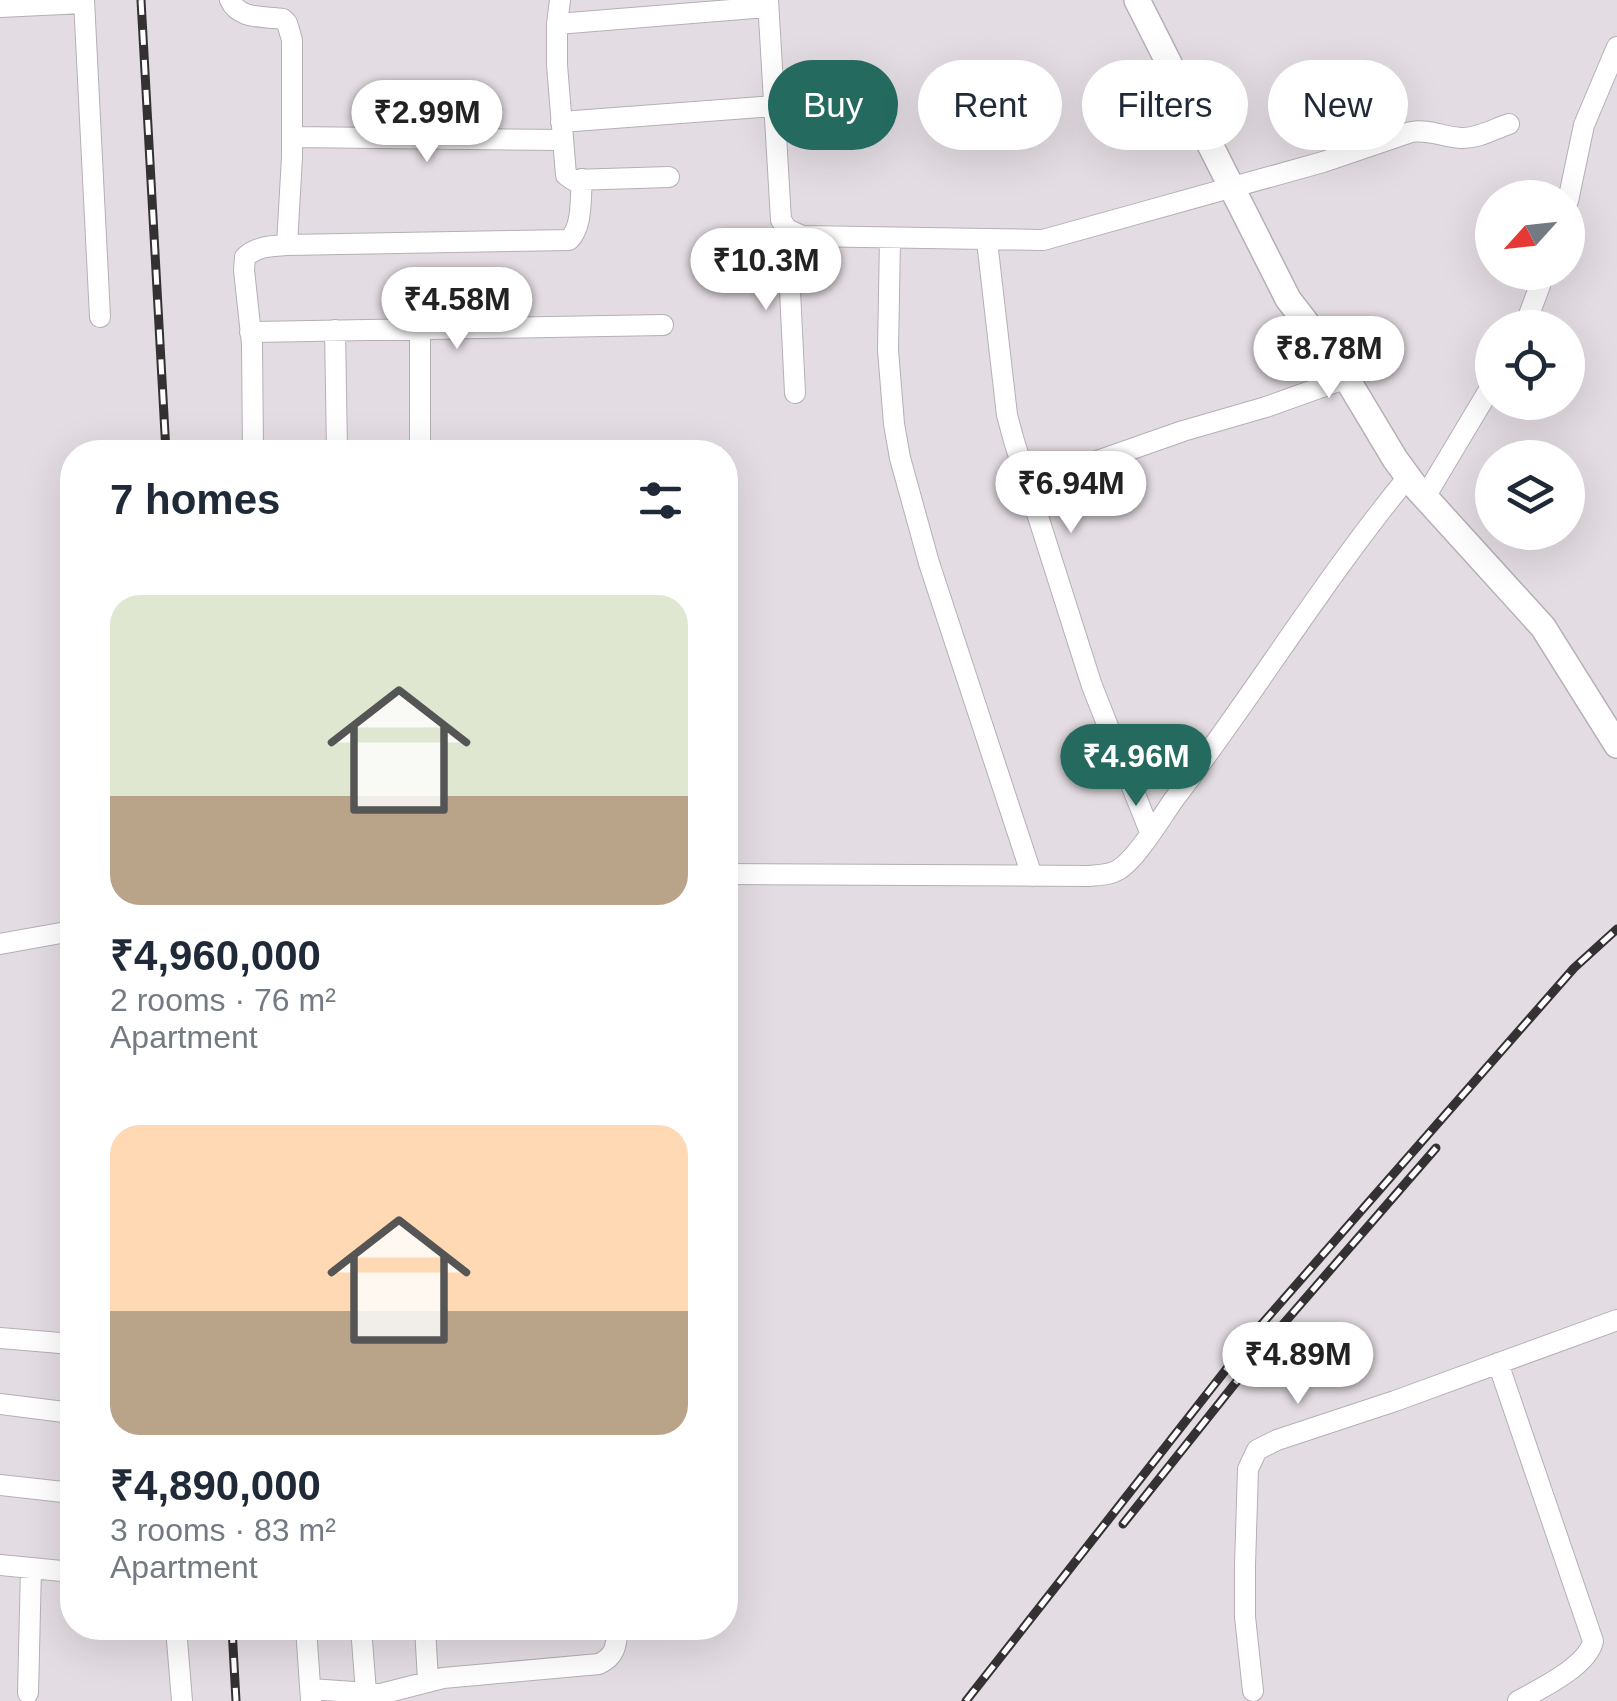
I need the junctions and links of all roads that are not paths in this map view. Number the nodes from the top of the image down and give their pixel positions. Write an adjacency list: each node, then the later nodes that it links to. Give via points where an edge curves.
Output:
1 (230, 0): 13 (street, via 241,13 288,23)
2 (560, 0): 7 (street)
3 (1136, 0): 18 (street)
4 (84, 1): 6 (street); 23 (street)
5 (768, 4): 7 (street); 9 (street)
6 (0, 6)
7 (557, 24): 12 (street)
8 (1617, 47): 17 (street, via 1584,125)
9 (771, 60)
10 (768, 107): 12 (street)
11 (1509, 124): 18 (street, via 1475,137 1411,132)
12 (561, 131): 13 (street); 16 (street, via 566,175)
13 (292, 137): 22 (street)
14 (777, 150): 19 (street)
15 (670, 177): 16 (street)
16 (582, 179): 22 (street, via 578,226 569,240)
17 (1572, 180)
18 (1232, 188): 21 (street, via 1043,240); 28 (street, via 1288,298)
19 (786, 230): 20 (street); 29 (street)
20 (890, 238): 21 (street); 39 (street, via 888,350 900,458)
21 (986, 241): 34 (street, via 1007,414)
22 (288, 246): 27 (street, via 259,248 245,257)
23 (100, 317)
24 (663, 325): 25 (street)
25 (420, 328): 26 (street); 33 (street)
26 (335, 330): 27 (street); 32 (street)
27 (250, 332): 31 (street)
28 (1347, 378): 34 (street); 35 (street)
29 (795, 393)
30 (1475, 408): 35 (street)
31 (254, 440)
32 (338, 440)
33 (420, 440)
34 (1029, 485): 37 (street, via 1092,686)
35 (1417, 487): 36 (street, via 1543,627); 37 (street, via 1366,529)
36 (1617, 745)
37 (1150, 832): 39 (street, via 1118,870 1105,875)
38 (738, 874): 39 (street)
39 (1032, 876)
40 (60, 933): 41 (street)
41 (0, 944)
42 (1617, 1320): 45 (street)
43 (0, 1338): 44 (street)
44 (60, 1343)
45 (1498, 1363): 59 (street, via 1258,1450 1248,1469 1244,1565); 64 (street, via 1593,1641 1583,1658)
46 (0, 1404): 47 (street)
47 (60, 1411)
48 (0, 1485): 49 (street)
49 (60, 1492)
50 (0, 1564): 51 (street)
51 (31, 1568): 52 (street); 61 (street)
52 (60, 1571)
53 (177, 1640): 63 (street)
54 (307, 1640): 62 (street)
55 (362, 1640): 60 (street)
56 (426, 1640): 58 (street)
57 (616, 1640): 58 (street, via 609,1659 599,1664)
58 (428, 1680): 60 (street, via 393,1693)
59 (1253, 1691)
60 (366, 1692): 62 (street)
61 (28, 1693)
62 (311, 1695)
63 (182, 1701)
64 (1518, 1701)

